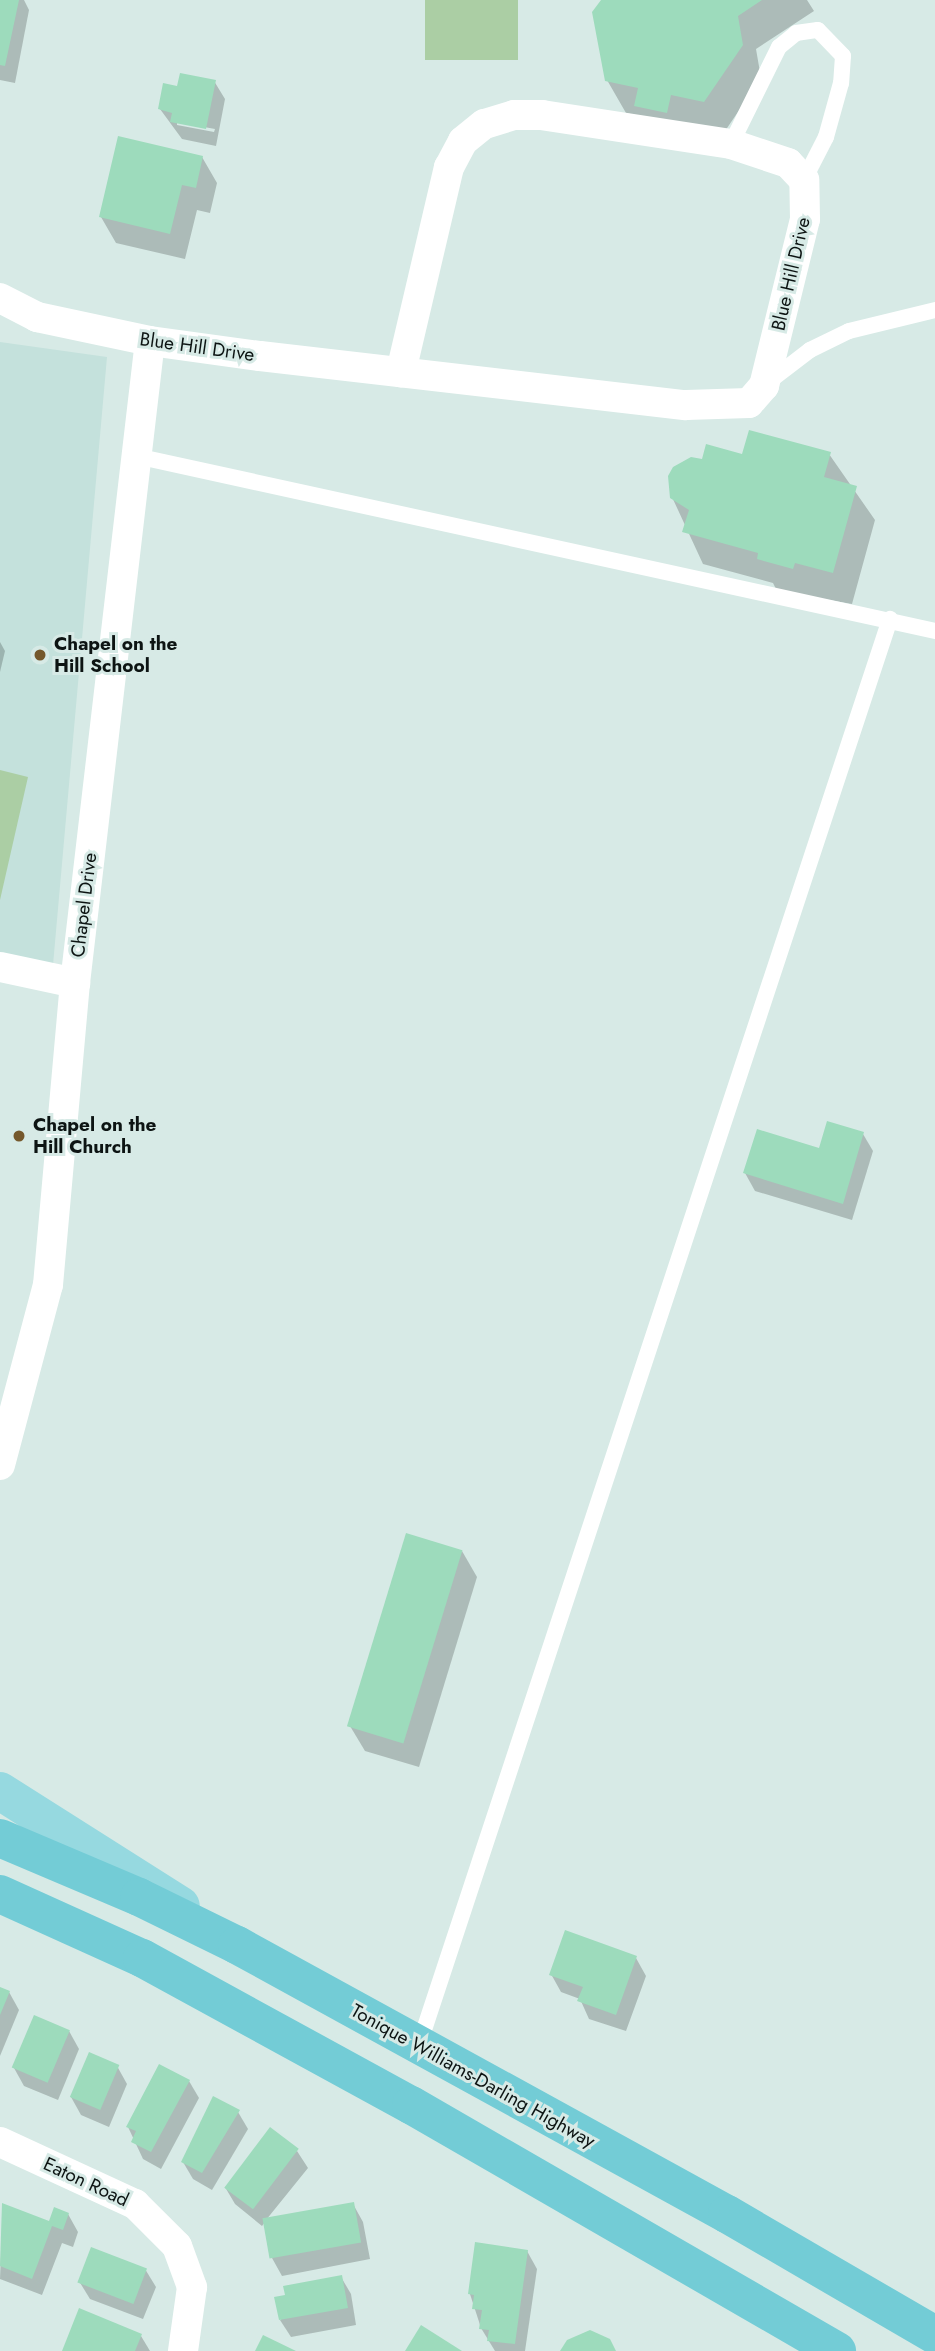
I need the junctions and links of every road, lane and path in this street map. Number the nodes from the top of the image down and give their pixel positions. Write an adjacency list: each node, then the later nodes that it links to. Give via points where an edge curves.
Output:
1 (731, 144): 2 (street, via 788,163); 2 (lane, via 779,47 796,33 818,30 843,56 841,83 826,137); 6 (street, via 542,114 514,115 484,124 463,141 449,167)
2 (804, 180): 7 (street, Blue Hill Drive, via 805,219)
3 (0, 298): 5 (street, Blue Hill Drive, via 37,317)
4 (935, 310): 7 (lane, via 849,331 810,350)
5 (150, 341): 6 (street, Blue Hill Drive); 8 (street, Chapel Drive)
6 (401, 372): 7 (street, Blue Hill Drive, via 719,407 748,403)
7 (764, 386)
8 (136, 456): 9 (lane); 12 (street, Chapel Drive)
9 (890, 619): 10 (lane); 18 (lane)
10 (935, 631)
11 (0, 967): 12 (street)
12 (75, 983): 13 (street, Chapel Drive, via 48,1285)
13 (0, 1465)
14 (0, 1791): 17 (main road, via 130,1869)
15 (0, 1839): 17 (highway, Tonique Williams-Darling Highway, via 139,1897)
16 (0, 1894): 22 (highway, via 154,1965 423,2112)
17 (237, 1945): 18 (highway, Tonique Williams-Darling Highway)
18 (419, 2047): 20 (highway, Tonique Williams-Darling Highway, via 727,2214)
19 (0, 2142): 21 (street, Eaton Road, via 135,2204 177,2246 192,2287)
20 (935, 2335)
21 (183, 2351)
22 (837, 2351)

